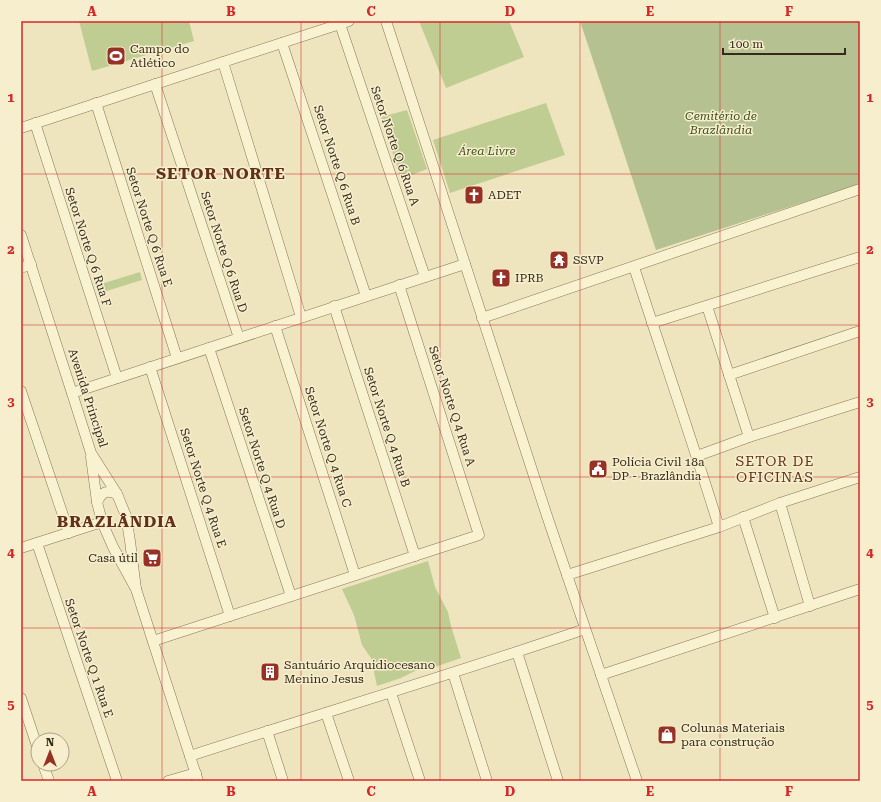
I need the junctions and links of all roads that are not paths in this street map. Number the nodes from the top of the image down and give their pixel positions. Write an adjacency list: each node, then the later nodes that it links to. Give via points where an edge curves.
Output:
1 (386, 21): 12 (street)
2 (345, 22): 3 (street); 15 (street, Setor Norte Q 6 Rua A)
3 (282, 43): 4 (street); 17 (street, Setor Norte Q 6 Rua B)
4 (222, 62): 5 (street); 20 (street)
5 (155, 84): 6 (street); 25 (street, Setor Norte Q 6 Rua D)
6 (96, 103): 7 (street); 27 (street, Setor Norte Q 6 Rua E)
7 (34, 123): 8 (street); 30 (street, Setor Norte Q 6 Rua F)
8 (21, 128)
9 (860, 189): 14 (street)
10 (21, 235): 13 (street, Avenida Principal)
11 (860, 257): 19 (street)
12 (465, 264): 15 (street); 21 (street)
13 (26, 266): 32 (street, Avenida Principal)
14 (634, 267): 21 (street); 22 (street)
15 (425, 276): 16 (street)
16 (399, 285): 17 (street); 49 (street, Setor Norte Q 4 Rua A, via 479,535)
17 (366, 296): 18 (street)
18 (334, 306): 20 (street); 49 (street, Setor Norte Q 4 Rua B)
19 (707, 306): 22 (street); 29 (street)
20 (301, 317): 23 (street)
21 (482, 318): 51 (street)
22 (652, 323): 36 (street)
23 (276, 326): 25 (street); 50 (street, Setor Norte Q 4 Rua C)
24 (860, 331): 29 (street)
25 (239, 338): 26 (street)
26 (209, 348): 27 (street); 54 (street, Setor Norte Q 4 Rua D)
27 (177, 358): 28 (street)
28 (150, 367): 30 (street); 56 (street, Setor Norte Q 4 Rua E)
29 (729, 375): 34 (street)
30 (117, 378): 32 (street)
31 (21, 391): 44 (street)
32 (72, 393): 35 (street, Avenida Principal)
33 (860, 402): 34 (street)
34 (749, 437): 36 (street)
35 (91, 453): 38 (street, Avenida Principal); 39 (street)
36 (697, 456): 43 (street)
37 (860, 477): 40 (street)
38 (117, 494): 39 (street, via 105,492 101,494); 45 (street, Avenida Principal, via 126,516)
39 (98, 502): 42 (street)
40 (780, 503): 41 (street); 55 (street)
41 (743, 517): 43 (street); 57 (street)
42 (102, 522): 44 (street); 47 (street)
43 (719, 527): 51 (street)
44 (69, 533): 46 (street)
45 (130, 541): 47 (street, via 124,549); 52 (street, Avenida Principal)
46 (37, 543): 48 (street); 70 (street, Setor Norte Q 1 Rua E)
47 (112, 547): 52 (street)
48 (21, 548)
49 (415, 556): 50 (street)
50 (355, 575): 54 (street)
51 (567, 575): 58 (street)
52 (136, 589): 59 (street)
53 (860, 589): 55 (street)
54 (291, 596): 56 (street)
55 (810, 606): 57 (street)
56 (230, 616): 59 (street)
57 (775, 618): 62 (street)
58 (585, 629): 60 (street); 62 (street)
59 (153, 641): 68 (street)
60 (517, 652): 61 (street); 76 (street)
61 (453, 673): 63 (street); 75 (street)
62 (601, 675): 77 (street)
63 (391, 693): 65 (street); 74 (street)
64 (21, 698): 67 (street)
65 (326, 713): 66 (street); 73 (street)
66 (267, 731): 68 (street); 72 (street)
67 (32, 732)
68 (190, 756): 69 (street)
69 (197, 777): 71 (street)
70 (117, 781)
71 (168, 781)
72 (283, 781)
73 (348, 781)
74 (420, 781)
75 (487, 781)
76 (558, 781)
77 (637, 781)

